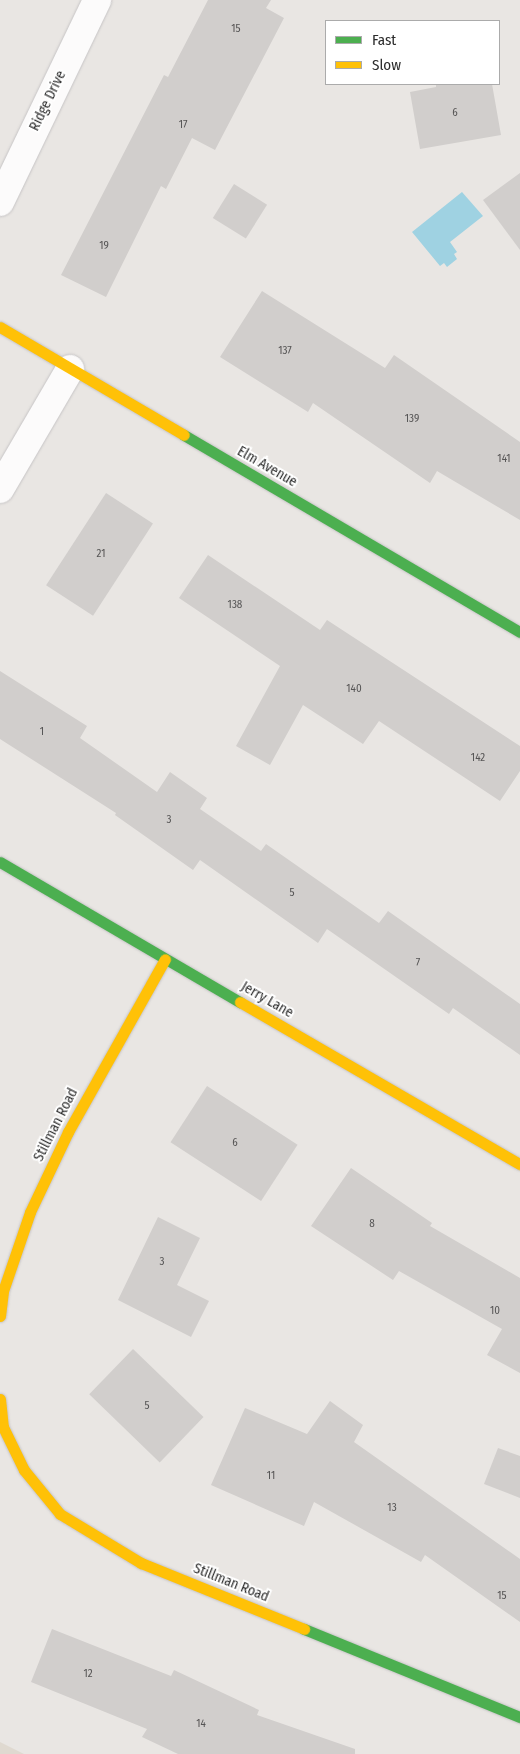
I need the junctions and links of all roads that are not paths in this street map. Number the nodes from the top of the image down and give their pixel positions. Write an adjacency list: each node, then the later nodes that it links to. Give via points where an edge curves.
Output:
1 (97, 0): 2 (street, Ridge Drive)
2 (0, 202)
3 (0, 327): 4 (street, Elm Avenue)
4 (70, 369): 5 (street); 6 (street, Elm Avenue)
5 (0, 489)
6 (520, 632)
7 (0, 862): 8 (street, Jerry Lane)
8 (165, 959): 9 (street, Jerry Lane); 10 (street, Stillman Road, via 68,1132 30,1212 3,1291)
9 (520, 1164)
10 (0, 1316)
11 (0, 1399): 12 (street, Stillman Road, via 3,1427 24,1470 60,1514 141,1563)
12 (520, 1717)

